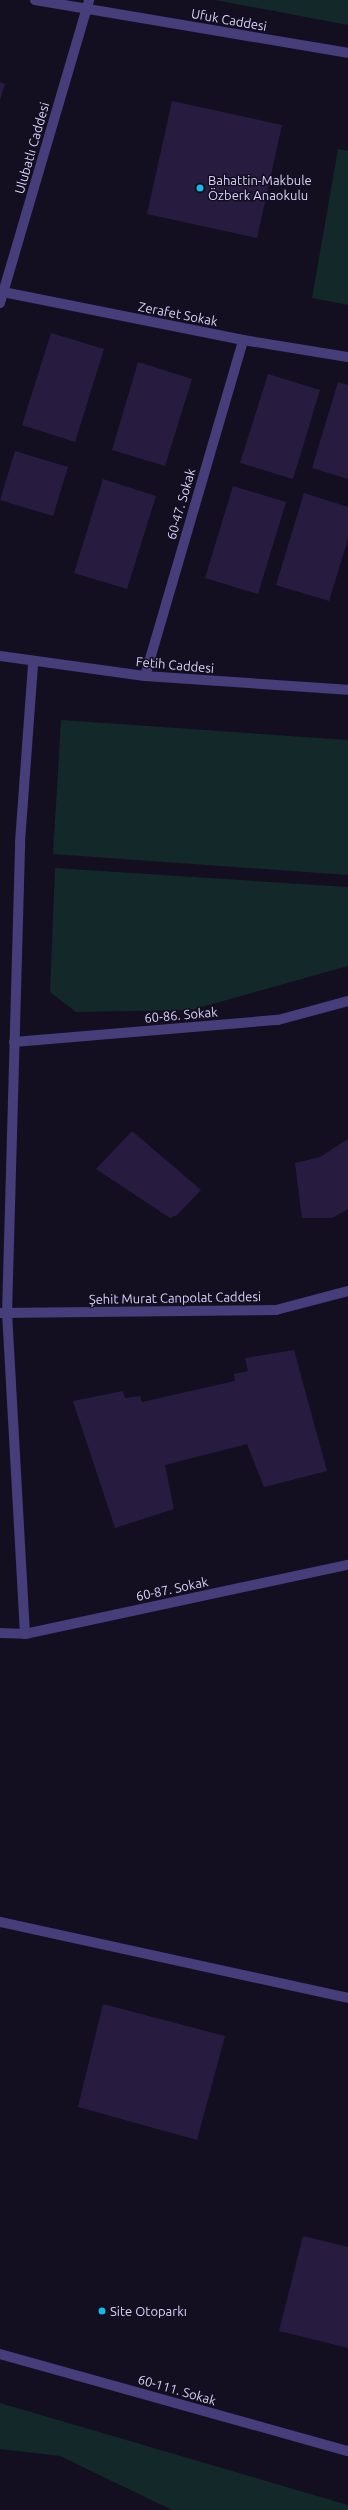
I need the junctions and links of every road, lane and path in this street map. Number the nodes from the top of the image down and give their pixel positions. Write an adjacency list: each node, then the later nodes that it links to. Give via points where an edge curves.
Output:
1 (36, 0): 2 (street, Ufuk Caddesi)
2 (88, 4): 3 (street, Ufuk Caddesi); 4 (street, Ulubatlı Caddesi)
3 (348, 53)
4 (3, 292): 5 (street, Ulubatlı Caddesi); 6 (street, Zerafet Sokak)
5 (0, 303)
6 (243, 340): 7 (street, Zerafet Sokak); 10 (street, 60-47. Sokak)
7 (348, 357)
8 (0, 656): 9 (street, Fetih Caddesi)
9 (33, 663): 10 (street, Fetih Caddesi); 13 (street, via 20,842)
10 (145, 676): 11 (street, Fetih Caddesi)
11 (348, 690)
12 (348, 1001): 13 (street, 60-86. Sokak, via 278,1020)
13 (14, 1042): 15 (street)
14 (348, 1291): 15 (street, Şehit Murat Canpolat Caddesi, via 276,1310)
15 (3, 1314): 18 (street)
16 (348, 1565): 18 (street, 60-87. Sokak)
17 (0, 1633): 18 (street, 60-87. Sokak)
18 (25, 1634)
19 (0, 1922): 20 (street)
20 (348, 1998)
21 (0, 2354): 22 (street, 60-111. Sokak)
22 (348, 2451)

